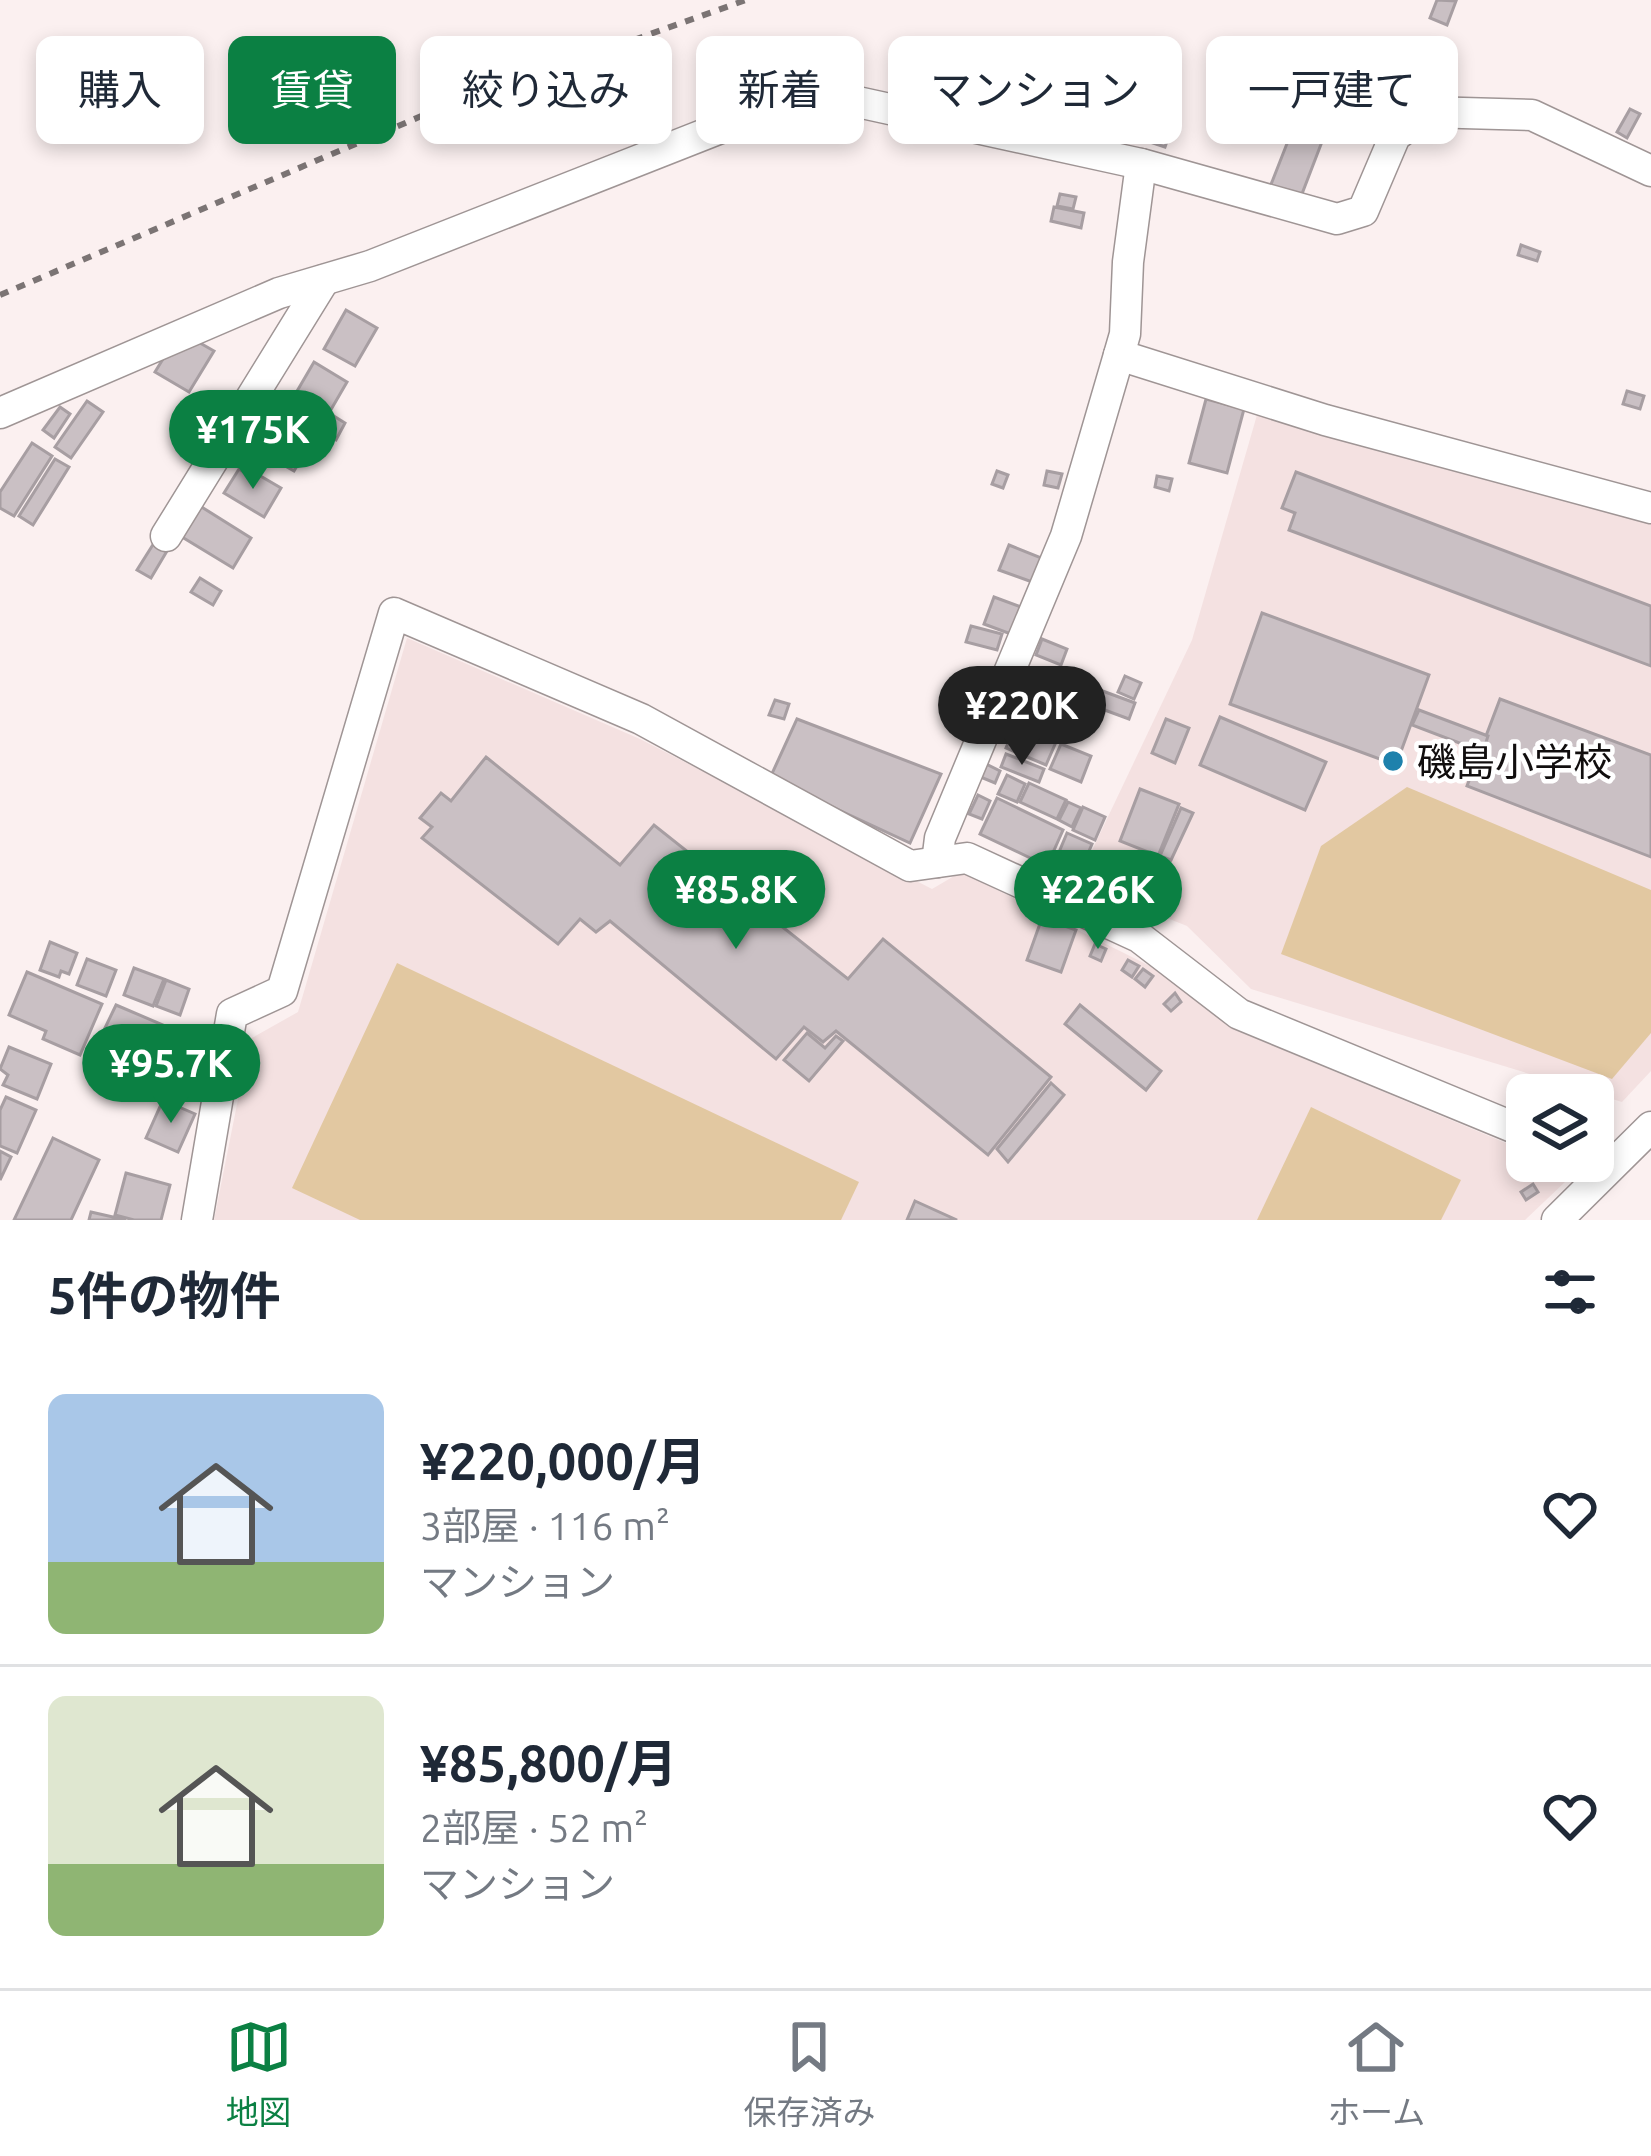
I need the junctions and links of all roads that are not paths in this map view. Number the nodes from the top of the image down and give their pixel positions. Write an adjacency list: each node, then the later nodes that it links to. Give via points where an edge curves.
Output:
1 (1141, 164): 2 (street, via 1337,219 1364,211 1395,136 1427,112 1532,116); 3 (street, via 812,92); 4 (street)
2 (1651, 171)
3 (324, 280): 5 (street); 7 (street)
4 (1119, 355): 6 (street); 8 (street, via 1066,536 940,838)
5 (0, 413)
6 (1651, 508)
7 (166, 536)
8 (938, 862): 9 (street, via 967,858 1138,937 1239,1014); 13 (street, via 910,866 641,719 394,614 282,991 232,1015)
9 (1506, 1124)
10 (1651, 1127): 11 (street)
11 (1614, 1154)
12 (1581, 1182): 14 (street)
13 (197, 1220)
14 (1557, 1220)

